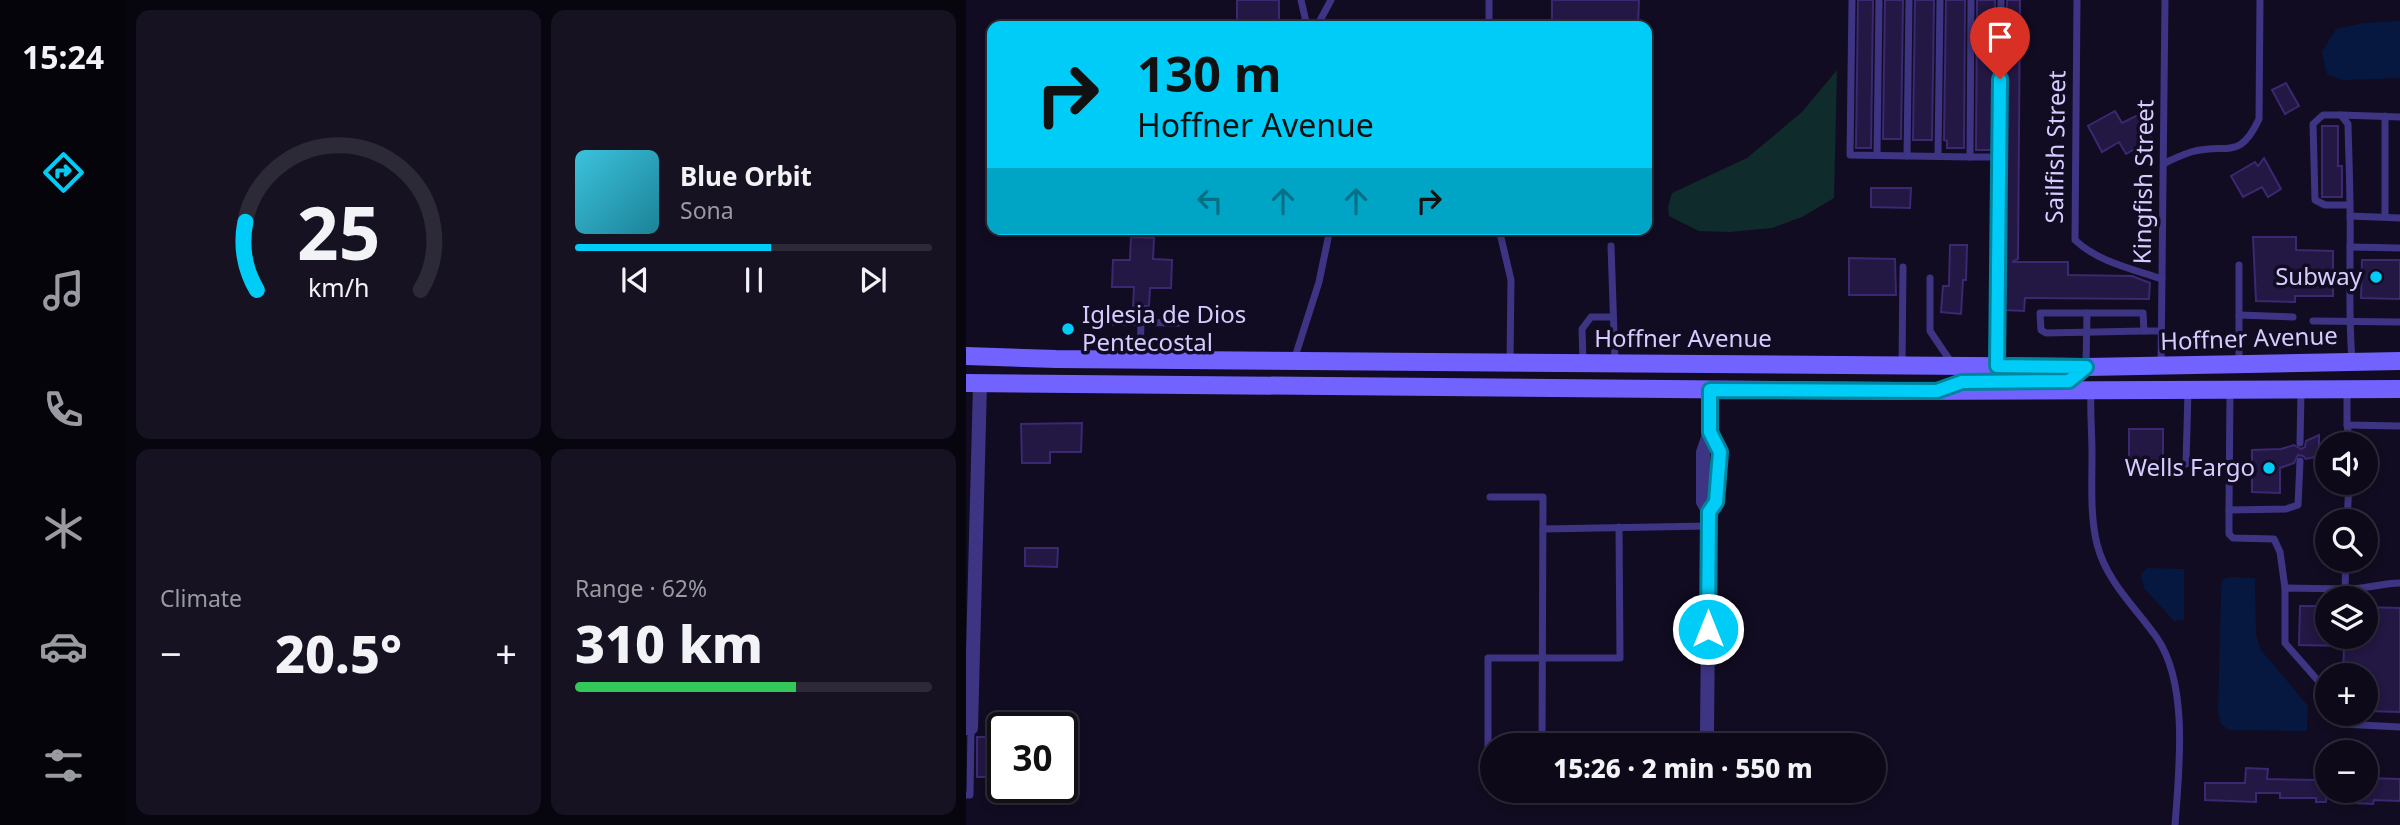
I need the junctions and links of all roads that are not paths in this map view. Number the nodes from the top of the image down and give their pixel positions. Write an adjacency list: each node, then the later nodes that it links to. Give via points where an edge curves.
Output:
1 (1301, 0): 13 (lane)
2 (1331, 0): 14 (lane)
3 (1489, 0): 15 (lane)
4 (1852, 0): 19 (lane, via 1850,155)
5 (1878, 0): 19 (lane)
6 (1909, 0): 20 (lane)
7 (1940, 0): 21 (lane)
8 (1971, 0): 22 (lane)
9 (2001, 0): 23 (lane)
10 (2077, 0): 37 (lane, Sailfish Street, via 2075,240 2086,251)
11 (2165, 0): 24 (lane, Kingfish Street)
12 (2260, 0): 24 (lane, via 2259,118 2251,136 2236,148 2192,152)
13 (1306, 21)
14 (1320, 21)
15 (1489, 21)
16 (2341, 115): 17 (lane); 25 (lane, via 2348,124); 25 (lane, via 2323,115 2313,124 2315,200 2325,205)
17 (2385, 117): 18 (lane); 27 (lane)
18 (2400, 117)
19 (1877, 155): 20 (lane)
20 (1908, 156): 21 (lane)
21 (1938, 156): 22 (lane)
22 (1970, 157): 23 (lane)
23 (1999, 157): 63 (lane)
24 (2165, 163): 37 (lane, Kingfish Street)
25 (2350, 205): 26 (lane)
26 (2350, 216): 27 (lane); 32 (lane)
27 (2385, 217): 28 (lane)
28 (2400, 218)
29 (1329, 235): 54 (lane)
30 (1500, 235): 57 (lane, via 1511,280)
31 (1611, 246): 40 (lane)
32 (2350, 247): 33 (lane); 43 (lane)
33 (2400, 248)
34 (2239, 265): 39 (lane)
35 (1903, 267): 61 (lane)
36 (1930, 278): 62 (lane, via 1930,331)
37 (2162, 279): 49 (lane, Kingfish Street)
38 (2087, 313): 48 (lane, via 2143,313); 50 (lane); 50 (lane, via 2040,313 2041,331)
39 (2239, 315): 41 (lane); 60 (lane)
40 (1613, 317): 58 (lane, via 1591,317 1582,329); 59 (lane)
41 (2293, 317)
42 (2313, 321): 43 (lane)
43 (2350, 321): 46 (lane); 55 (lane)
44 (1104, 322): 45 (lane)
45 (1141, 322): 47 (lane); 53 (lane)
46 (2400, 322)
47 (1179, 323)
48 (2144, 331): 49 (lane); 50 (lane)
49 (2161, 331): 64 (lane, Kingfish Street)
50 (2087, 333): 65 (lane)
51 (966, 356): 52 (main road, Hoffner Avenue)
52 (1007, 357): 53 (main road, Hoffner Avenue); 67 (main road)
53 (1140, 359): 54 (main road, Hoffner Avenue)
54 (1294, 360): 57 (main road, Hoffner Avenue)
55 (2352, 360): 56 (main road, Hoffner Avenue); 60 (main road, Hoffner Avenue)
56 (2400, 361)
57 (1510, 363): 58 (main road, Hoffner Avenue); 68 (main road, via 1493,376 1478,379 1326,377)
58 (1583, 363): 59 (main road, Hoffner Avenue)
59 (1615, 363): 61 (main road, Hoffner Avenue); 69 (main road, via 1604,378 1536,380)
60 (2239, 364): 64 (main road, Hoffner Avenue)
61 (1902, 365): 62 (main road, Hoffner Avenue)
62 (1953, 365): 63 (main road, Hoffner Avenue)
63 (1997, 366): 65 (main road, Hoffner Avenue)
64 (2161, 366): 65 (main road, Hoffner Avenue); 74 (main road, via 2145,373 2114,373 2097,380)
65 (2086, 367): 77 (main road, via 2069,381 1962,382)
66 (973, 384): 67 (main road, Hoffner Avenue); 85 (street)
67 (1005, 384): 68 (main road, Hoffner Avenue)
68 (1301, 387): 69 (main road, Hoffner Avenue)
69 (1501, 388): 73 (main road, Hoffner Avenue)
70 (2301, 389): 71 (main road, Hoffner Avenue); 76 (main road, Hoffner Avenue); 81 (lane)
71 (2347, 389): 72 (main road, Hoffner Avenue); 78 (lane)
72 (2400, 389)
73 (1710, 390): 77 (main road, Hoffner Avenue); 87 (street, via 1710,432 1703,452 1703,502)
74 (2091, 390): 75 (main road, Hoffner Avenue); 77 (main road, Hoffner Avenue); 104 (lane, via 2097,544 2110,574 2158,639 2176,687)
75 (2188, 390): 76 (main road, Hoffner Avenue); 83 (lane)
76 (2230, 390): 86 (lane)
77 (1937, 391)
78 (2347, 425): 79 (lane); 80 (lane)
79 (2400, 426)
80 (2348, 432)
81 (2300, 443)
82 (2300, 461): 86 (lane, via 2298,505)
83 (2186, 464)
84 (1490, 497): 89 (lane, via 1544,497)
85 (971, 506): 94 (street)
86 (2229, 510): 92 (lane, via 2233,538 2274,539)
87 (1709, 519): 88 (lane); 102 (street)
88 (1619, 527): 89 (lane); 95 (lane, via 1620,658)
89 (1543, 529): 95 (lane)
90 (2400, 583): 91 (lane)
91 (2378, 587)
92 (2285, 588): 93 (lane); 96 (lane, via 2285,643)
93 (2315, 588)
94 (970, 642): 99 (street)
95 (1542, 658): 100 (lane, via 1488,659); 101 (lane)
96 (2315, 677)
97 (2378, 726): 98 (lane)
98 (2400, 727)
99 (969, 728): 103 (lane, via 971,795)
100 (1488, 733)
101 (1542, 733)
102 (1707, 733)
103 (966, 795)
104 (2175, 825)

